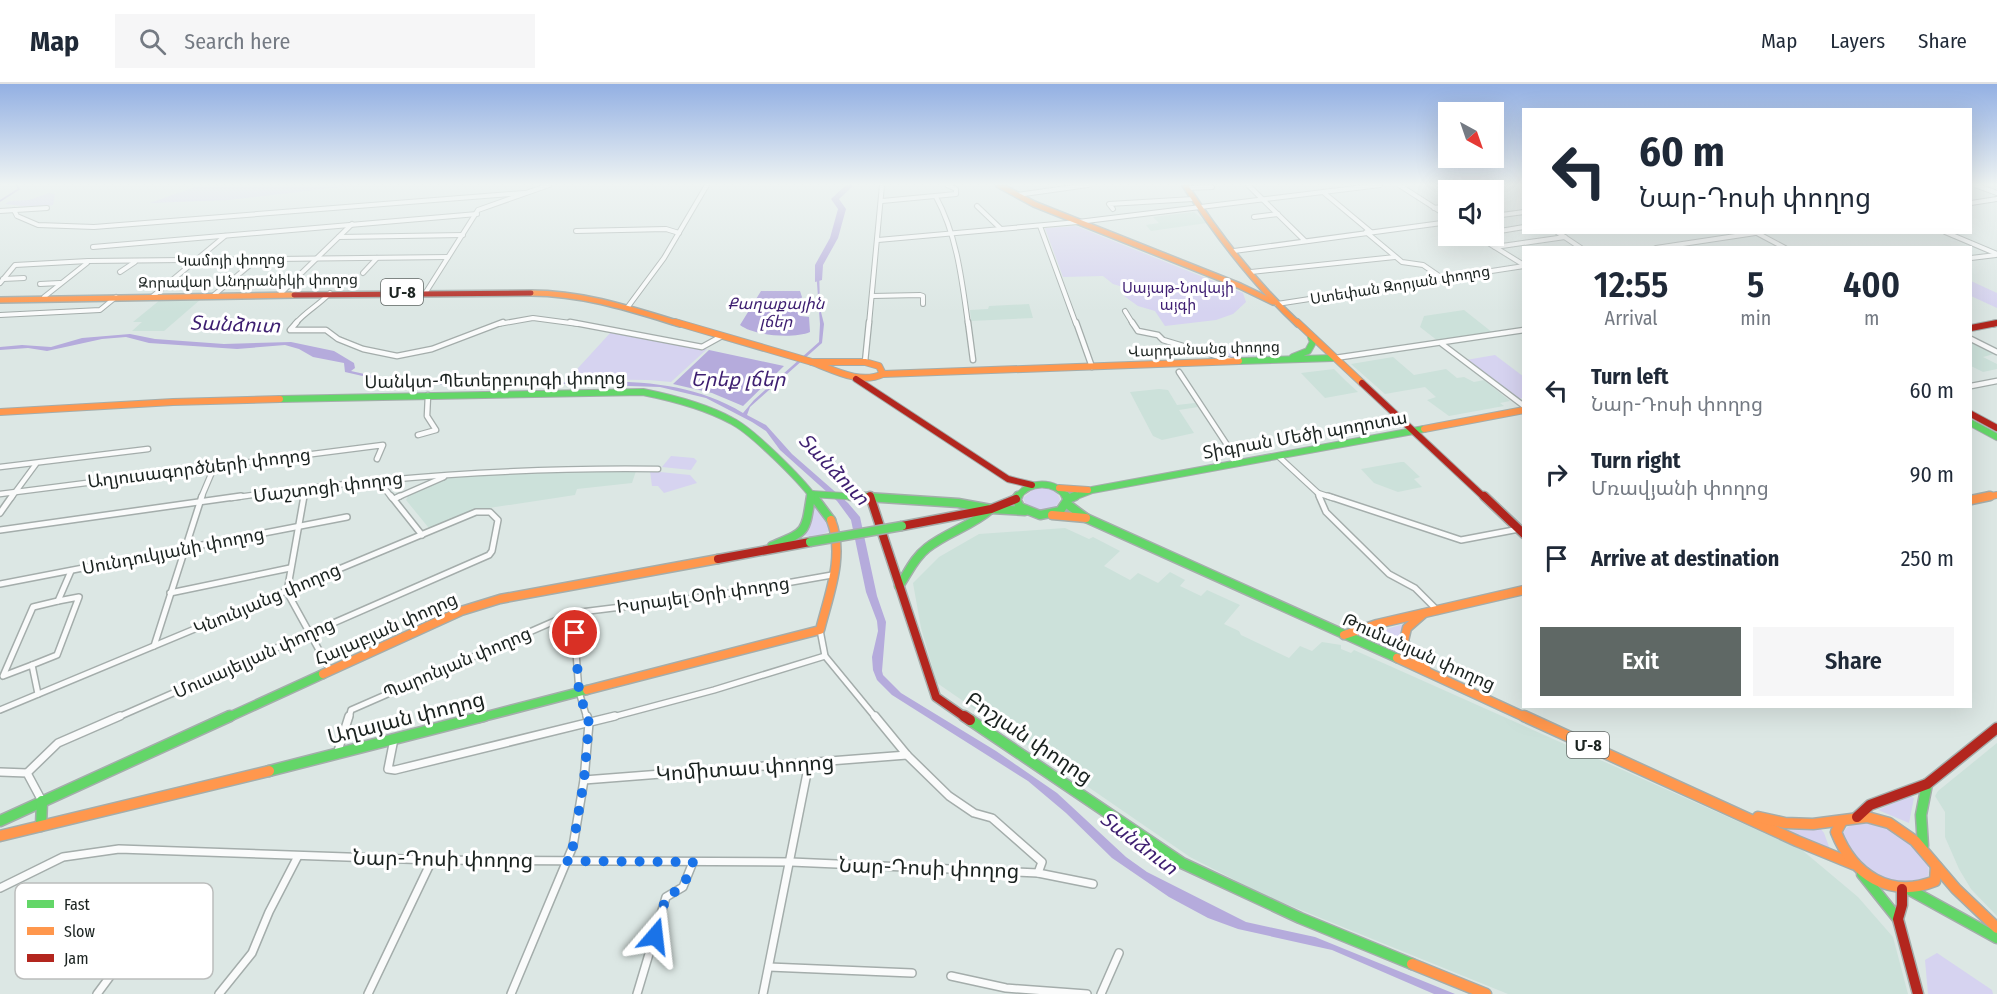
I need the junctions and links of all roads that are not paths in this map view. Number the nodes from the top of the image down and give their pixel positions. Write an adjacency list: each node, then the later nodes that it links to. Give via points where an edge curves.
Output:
1 (312, 227): 25 (street)
2 (349, 227): 27 (street)
3 (468, 227): 26 (street)
4 (682, 227): 19 (street)
5 (879, 227): 29 (street)
6 (949, 227): 20 (street)
7 (1021, 227): 15 (street)
8 (1041, 227): 86 (street)
9 (1092, 227): 68 (main road)
10 (1216, 227): 36 (main road)
11 (1291, 227): 30 (street)
12 (1364, 227): 18 (street)
13 (1397, 227): 18 (street)
14 (1521, 227): 16 (street)
15 (1001, 229): 20 (street)
16 (1504, 230)
17 (576, 231): 19 (street, via 666,229)
18 (1369, 232): 30 (street); 39 (street)
19 (679, 233): 69 (street, via 648,283)
20 (951, 233): 29 (street); 82 (street)
21 (1560, 234): 28 (street)
22 (1750, 234): 32 (street)
23 (1759, 234): 33 (street)
24 (1949, 234): 37 (street)
25 (226, 235): 34 (street); 43 (street)
26 (463, 235): 27 (street); 38 (street)
27 (339, 237): 42 (street)
28 (1565, 237): 31 (street); 35 (street)
29 (878, 240): 64 (street)
30 (1305, 241): 36 (street)
31 (1578, 246)
32 (1669, 246)
33 (1781, 246)
34 (93, 247)
35 (1495, 247): 48 (street)
36 (1234, 251): 51 (main road)
37 (1997, 254): 41 (street)
38 (448, 257): 40 (street, Կամոյի փողոց); 58 (street)
39 (1395, 257): 51 (street); 54 (street, via 1404,263 1423,265)
40 (377, 258): 42 (street, Կամոյի փողոց); 52 (street)
41 (1972, 258)
42 (316, 259): 44 (street, Կամոյի փողոց); 60 (street)
43 (196, 260): 44 (street, Կամոյի փողոց); 46 (street, Կամոյի փողոց); 63 (street)
44 (256, 260): 61 (street)
45 (88, 261): 46 (street, Կամոյի փողոց); 47 (street, Կամոյի փողոց); 56 (street)
46 (136, 261): 50 (street)
47 (15, 265): 55 (street)
48 (1522, 265)
49 (1522, 266): 54 (street, Ստեփան Զորյան փողոց)
50 (120, 272)
51 (1251, 272): 68 (main road)
52 (363, 273)
53 (24, 278): 55 (street)
54 (1443, 278): 68 (street, Ստեփան Զորյան փողոց)
55 (2, 281)
56 (62, 283): 57 (street); 65 (street)
57 (40, 284)
58 (426, 292): 59 (main road, Զորավար Անդրանիկի փողոց / Մ-8); 69 (main road, Զորավար Անդրանիկի փողոց / Մ-8, via 555,293)
59 (330, 293): 60 (main road, Զորավար Անդրանիկի փողոց / Մ-8); 75 (street, via 319,305 308,309 290,330 326,330 363,349 397,356 432,349 506,321 533,318 702,346)
60 (280, 294): 61 (main road, Զորավար Անդրանիկի փողոց / Մ-8)
61 (214, 295): 63 (main road, Զորավար Անդրանիկի փողոց / Մ-8)
62 (117, 296): 63 (main road, Զորավար Անդրանիկի փողոց / Մ-8); 65 (main road, Զորավար Անդրանիկի փողոց / Մ-8); 71 (street, via 100,310)
63 (153, 296)
64 (872, 296): 67 (street, via 920,295); 83 (street)
65 (44, 297): 66 (main road, Զորավար Անդրանիկի փողոց / Մ-8)
66 (0, 300)
67 (923, 304)
68 (1276, 304): 76 (main road)
69 (627, 308): 75 (main road, Զորավար Անդրանիկի փողոց / Մ-8)
70 (1125, 311): 84 (street, via 1138,331)
71 (0, 315)
72 (1997, 323): 73 (main road)
73 (1972, 328)
74 (1522, 330): 78 (street, Վարդանանց փողոց)
75 (722, 336): 85 (main road, Զորավար Անդրանիկի փողոց / Մ-8)
76 (1311, 337): 80 (main road); 81 (main road, via 1308,351)
77 (1972, 340): 79 (street)
78 (1442, 344): 80 (street, Վարդանանց փողոց); 96 (street)
79 (1997, 352)
80 (1334, 358): 81 (main road, Վարդանանց փողոց); 87 (main road)
81 (1281, 359): 84 (main road, Վարդանանց փողոց); 87 (main road, via 1326,363)
82 (973, 360)
83 (861, 361): 85 (main road, Մ-8); 89 (main road, via 846,365); 90 (main road, via 879,366)
84 (1234, 361): 86 (main road, Վարդանանց փողոց)
85 (812, 362): 89 (main road, Մ-8)
86 (1092, 367): 90 (main road, Վարդանանց փողոց)
87 (1347, 371): 102 (main road)
88 (1179, 372): 108 (street)
89 (846, 373): 91 (main road)
90 (882, 375): 91 (main road, Վարդանանց փողոց); 95 (main road)
91 (854, 378): 95 (main road)
92 (1997, 381): 93 (street)
93 (1972, 386)
94 (428, 395): 98 (main road, Սանկտ-Պետերբուրգի փողոց); 103 (street, via 428,416 436,430); 123 (main road, Սանկտ-Պետերբուրգի փողոց, via 584,392 662,396 733,421)
95 (879, 395): 114 (main road)
96 (1522, 406)
97 (1522, 408): 102 (main road, Տիգրան Մեծի պողոտա)
98 (0, 412)
99 (1972, 415): 101 (main road)
100 (1972, 424): 104 (main road)
101 (1997, 428)
102 (1412, 431): 106 (main road, Տիգրան Մեծի պողոտա); 139 (main road)
103 (418, 435)
104 (1997, 437)
105 (148, 449): 109 (street)
106 (1278, 456): 108 (main road, Տիգրան Մեծի պողոտա); 121 (street)
107 (377, 459): 110 (street, Աղյուսագործների փողոց, via 383,445)
108 (1239, 463): 119 (main road, Տիգրան Մեծի պողոտա)
109 (36, 464): 111 (street); 120 (street)
110 (215, 465): 120 (street, Աղյուսագործների փողոց); 130 (street)
111 (0, 467)
112 (658, 469): 113 (street, Մաշտոցի փողոց, via 564,467)
113 (449, 475): 115 (street, Մաշտոցի փողոց); 127 (street)
114 (1008, 479): 116 (main road); 126 (main road)
115 (378, 480): 118 (street, Մաշտոցի փողոց); 127 (street)
116 (1032, 485): 117 (main road); 126 (main road)
117 (1059, 488): 119 (main road, Տիգրան Մեծի պողոտա); 129 (main road)
118 (305, 489): 130 (street, Մաշտոցի փողոց); 137 (street)
119 (1092, 490): 129 (main road, Տիգրան Մեծի պողոտա)
120 (15, 492): 122 (street, Աղյուսագործների փողոց); 133 (street)
121 (1318, 493): 139 (street, via 1461,540); 153 (street, via 1326,512 1341,528 1389,574 1415,588)
122 (0, 494)
123 (811, 494): 125 (main road); 142 (main road, via 804,531); 146 (main road, Սանկտ-Պետերբուրգի փողոց, via 837,531 838,550)
124 (1997, 495): 128 (main road)
125 (870, 496): 131 (main road); 148 (main road, Բոշյան փողոց)
126 (1017, 497): 131 (main road); 132 (main road)
127 (394, 499): 140 (street)
128 (1972, 500)
129 (1068, 501): 134 (main road, via 1060,511); 136 (main road, Մ-8)
130 (199, 503): 138 (street, Մաշտոցի փողոց); 141 (street)
131 (991, 509): 132 (main road); 142 (main road, Հալաբյան փողոց, bridge); 148 (main road, via 985,519 929,546 915,559)
132 (1026, 511): 134 (main road)
133 (0, 513)
134 (1046, 515): 136 (main road, Մ-8)
135 (347, 517): 137 (street, Սունդուկյանի փողոց)
136 (1086, 518): 158 (main road, Թումանյան փողոց / Մ-8)
137 (298, 527): 141 (street, Սունդուկյանի փողոց); 144 (street)
138 (0, 530)
139 (1521, 532)
140 (422, 535): 143 (street, Կնունյանց փողոց, via 476,512 490,512 498,520); 150 (street, Կնունյանց փողոց)
141 (184, 549): 145 (street, Սունդուկյանի փողոց); 151 (street)
142 (761, 551): 162 (main road, Հալաբյան փողոց, via 474,606)
143 (489, 555): 157 (street, Մուսայելյան փողոց)
144 (290, 568): 150 (street); 151 (street)
145 (71, 571): 147 (street, Սունդուկյանի փողոց); 152 (street)
146 (832, 575): 154 (street, Իսրայել Օրի փողոց, via 718,595); 156 (main road, Սանկտ-Պետերբուրգի փողոց)
147 (0, 584)
148 (899, 586): 213 (main road, Բոշյան փողոց, via 936,697 1182,863 1300,918)
149 (1522, 590): 153 (main road)
150 (287, 592): 157 (street); 159 (street, Կնունյանց փողոց)
151 (170, 593): 159 (street)
152 (58, 601): 161 (street, via 79,597 57,654); 161 (street, via 33,607 3,676)
153 (1438, 610): 155 (main road)
154 (573, 613): 164 (street); 170 (street, Պարոնյան փողոց, via 351,710)
155 (1423, 614): 158 (main road); 163 (main road, via 1406,628 1403,643)
156 (820, 630): 160 (street); 164 (main road, Աղայան փողոց)
157 (310, 633): 162 (street); 174 (street, Մուսայելյան փողոց, via 58,743)
158 (1344, 635): 163 (main road, Թումանյան փողոց / Մ-8)
159 (154, 646): 165 (street, Կնունյանց փողոց)
160 (825, 656): 167 (street); 171 (street)
161 (32, 665): 165 (street)
162 (330, 670): 177 (main road, Հալաբյան փողոց)
163 (1437, 677): 178 (main road, Թումանյան փողոց / Մ-8)
164 (579, 692): 167 (street); 169 (main road, Աղայան փողոց)
165 (38, 694): 166 (street, Կնունյանց փողոց)
166 (0, 710)
167 (589, 723): 169 (street, via 395,770 388,769); 175 (street)
168 (1997, 728): 176 (main road)
169 (394, 740): 170 (main road, Աղայան փողոց)
170 (337, 754): 182 (main road, Աղայան փողոց)
171 (907, 755): 172 (street, Կոմիտաս փողոց); 193 (street, via 949,796 975,813 992,818 1042,862)
172 (809, 763): 175 (street, Կոմիտաս փողոց); 189 (street)
173 (0, 772): 174 (street)
174 (27, 773): 177 (street)
175 (584, 780): 187 (street, via 573,846)
176 (1927, 784): 179 (main road, via 1870,805); 184 (main road, via 1920,833)
177 (42, 801): 180 (main road, Հալաբյան փողոց); 182 (main road)
178 (1740, 813): 181 (main road, Մ-8, via 1792,823); 190 (main road, Մ-8)
179 (1857, 817): 181 (main road); 184 (main road, via 1896,826)
180 (0, 821)
181 (1842, 821): 190 (main road, via 1836,837)
182 (41, 826): 183 (main road, Աղայան փողոց)
183 (0, 836)
184 (1923, 846): 191 (main road)
185 (298, 856): 186 (street, Նար-Դոսի փողոց); 195 (street, Նար-Դոսի փողոց, via 119,849 63,857); 206 (street, via 268,912 252,953)
186 (432, 860): 187 (street, Նար-Դոսի փողոց); 207 (street)
187 (566, 861): 188 (street, Նար-Դոսի փողոց); 208 (street)
188 (693, 862): 189 (street, Նար-Դոսի փողոց); 209 (street, via 683,887 666,897)
189 (791, 862): 193 (street, Նար-Դոսի փողոց); 201 (street)
190 (1853, 864): 192 (main road)
191 (1936, 866): 196 (main road, via 1935,881 1921,889); 198 (main road)
192 (1860, 870): 196 (main road, via 1882,883); 197 (main road)
193 (1038, 873): 194 (street, Նար-Դոսի փողոց)
194 (1093, 884)
195 (0, 888)
196 (1906, 890): 197 (main road); 199 (main road)
197 (1898, 920): 214 (main road)
198 (1997, 928)
199 (1997, 938)
200 (1119, 953): 212 (street)
201 (769, 967): 202 (street); 210 (street)
202 (912, 973)
203 (951, 976): 211 (street, via 1006,988)
204 (108, 979): 205 (street)
205 (97, 994)
206 (219, 994)
207 (368, 994)
208 (511, 994)
209 (638, 994)
210 (763, 994)
211 (1087, 994)
212 (1101, 994)
213 (1486, 994)
214 (1918, 994)

